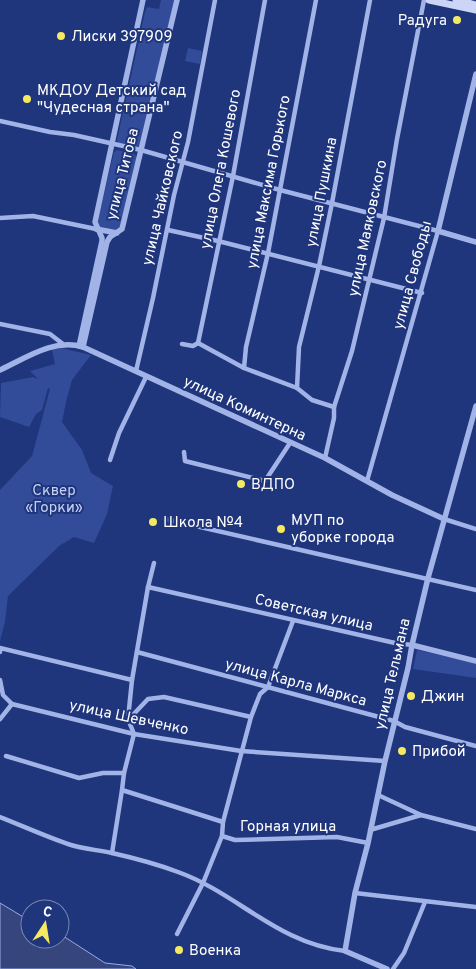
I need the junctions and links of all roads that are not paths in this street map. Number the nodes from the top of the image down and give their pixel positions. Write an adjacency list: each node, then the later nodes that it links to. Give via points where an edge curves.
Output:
1 (143, 0): 15 (street, улица Титова)
2 (177, 0): 16 (street, улица Титова)
3 (215, 0): 17 (street, улица Чайковского)
4 (266, 0): 18 (street, улица Олега Кошевого)
5 (316, 0): 19 (street, улица Максима Горького)
6 (370, 0): 20 (street, улица Пушкина)
7 (424, 0): 22 (street, улица Маяковского)
8 (429, 0): 9 (main road)
9 (460, 2): 10 (main road); 11 (main road)
10 (476, 5)
11 (476, 10)
12 (476, 74): 13 (street, улица Свободы)
13 (475, 86): 25 (street, улица Свободы)
14 (0, 121): 15 (street)
15 (111, 143): 16 (street); 23 (street, улица Титова)
16 (141, 150): 17 (street); 26 (street, улица Титова, via 122,229)
17 (183, 163): 18 (street); 24 (street, улица Чайковского)
18 (233, 176): 19 (street); 27 (street, улица Олега Кошевого)
19 (280, 190): 20 (street); 29 (street, улица Максима Горького)
20 (332, 203): 22 (street); 30 (street, улица Пушкина)
21 (0, 218): 23 (street, via 33,216 88,227)
22 (384, 218): 25 (street); 31 (street, улица Маяковского)
23 (96, 225): 26 (street); 37 (street, улица Титова, via 102,241)
24 (168, 230): 27 (street); 40 (street, улица Чайковского)
25 (438, 231): 28 (street); 32 (street, улица Свободы)
26 (117, 233): 37 (street, улица Титова, via 107,242)
27 (218, 241): 29 (street); 34 (street, улица Олега Кошевого)
28 (476, 242)
29 (268, 253): 30 (street); 38 (street, улица Максима Горького)
30 (319, 266): 31 (street); 42 (street, улица Пушкина, via 299,347)
31 (370, 279): 32 (street); 44 (street, улица Маяковского)
32 (422, 293): 49 (street, улица Свободы)
33 (0, 324): 35 (street, via 50,334)
34 (198, 342): 36 (street, via 193,346); 38 (street)
35 (64, 344): 37 (street, улица Коминтерна); 39 (street, улица Коминтерна, via 33,353)
36 (182, 344)
37 (81, 346): 40 (street, улица Коминтерна)
38 (244, 368): 42 (street)
39 (0, 370)
40 (136, 371): 41 (street, улица Коминтерна)
41 (146, 377): 45 (street, улица Коминтерна); 48 (street)
42 (297, 388): 44 (street, via 312,400)
43 (476, 406): 51 (street, улица Тельмана)
44 (334, 408): 47 (street, улица Маяковского)
45 (290, 443): 46 (street, via 265,481 186,462); 47 (street, улица Коминтерна)
46 (184, 452)
47 (325, 458): 49 (street, улица Коминтерна)
48 (110, 460)
49 (367, 481): 51 (street, улица Коминтерна)
50 (165, 519): 54 (street)
51 (444, 519): 52 (street, улица Коминтерна); 54 (street, улица Тельмана)
52 (476, 529)
53 (154, 562): 55 (street)
54 (428, 578): 56 (street); 58 (street, улица Тельмана)
55 (148, 586): 57 (street, Советская улица); 60 (street)
56 (476, 590)
57 (293, 621): 58 (street, Советская улица); 64 (street)
58 (412, 645): 61 (street, Советская улица); 69 (street, улица Тельмана)
59 (0, 650): 63 (street)
60 (137, 652): 63 (street); 64 (street, улица Карла Маркса)
61 (476, 661)
62 (0, 680): 65 (street, via 2,695)
63 (132, 680): 68 (street)
64 (268, 687): 66 (street, via 260,694); 69 (street, улица Карла Маркса)
65 (12, 704): 67 (street); 70 (street, улица Шевченко)
66 (251, 717): 68 (street, via 164,697 148,699); 72 (street)
67 (0, 719)
68 (128, 719): 70 (street)
69 (394, 721): 71 (street, улица Карла Маркса, via 405,728); 74 (street, улица Тельмана)
70 (134, 734): 72 (street, улица Шевченко); 75 (street)
71 (476, 746)
72 (241, 751): 74 (street, улица Шевченко); 80 (street, Горная улица)
73 (6, 756): 75 (street, via 79,778)
74 (385, 761): 77 (street, улица Тельмана)
75 (124, 773): 76 (street)
76 (122, 790): 80 (street, Горная улица); 85 (street)
77 (378, 794): 78 (street); 82 (street, улица Тельмана)
78 (421, 815): 81 (street); 82 (street)
79 (0, 817): 85 (street, via 72,846)
80 (223, 822): 83 (street, Горная улица)
81 (476, 828)
82 (370, 830): 84 (street, улица Тельмана)
83 (222, 836): 84 (street, Горная улица, via 235,840 337,837); 86 (street)
84 (368, 843): 87 (street, улица Тельмана)
85 (112, 853): 86 (street, via 178,872)
86 (203, 883): 90 (street); 91 (street, via 257,918 297,938)
87 (356, 893): 88 (street); 91 (street, улица Тельмана)
88 (426, 902): 89 (street); 93 (street, via 404,953)
89 (476, 907)
90 (177, 934)
91 (345, 951): 92 (street)
92 (387, 969)
93 (393, 969)

